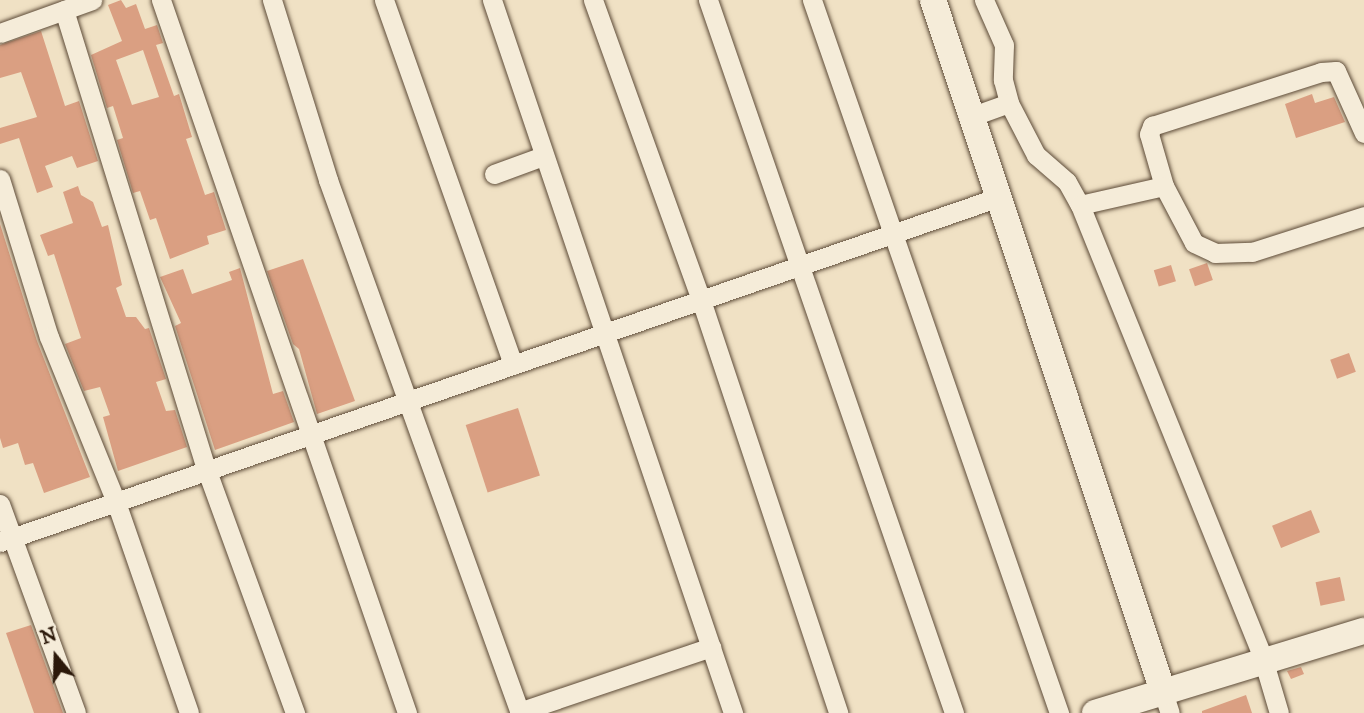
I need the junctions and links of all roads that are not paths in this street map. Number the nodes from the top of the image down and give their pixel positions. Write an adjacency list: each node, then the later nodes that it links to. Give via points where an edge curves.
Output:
1 (93, 0): 11 (street)
2 (161, 0): 29 (street)
3 (272, 0): 28 (street, via 328,180)
4 (384, 0): 27 (street)
5 (492, 0): 16 (street)
6 (593, 0): 25 (street)
7 (708, 0): 24 (street)
8 (812, 0): 23 (street)
9 (933, 0): 14 (street)
10 (984, 0): 13 (street, via 1004,45 1003,80)
11 (64, 10): 12 (street); 30 (street)
12 (0, 33)
13 (1009, 103): 14 (street); 21 (street, via 1036,155 1067,182)
14 (970, 117): 20 (street)
15 (1364, 133): 19 (street, via 1336,71 1321,72 1152,126 1149,134)
16 (542, 156): 17 (street); 26 (street)
17 (494, 174)
18 (0, 179): 31 (street, via 50,337)
19 (1164, 186): 21 (street); 22 (street, via 1194,243 1214,253 1252,253)
20 (996, 198): 23 (street); 37 (street)
21 (1080, 205): 36 (street)
22 (1364, 216)
23 (894, 233): 24 (street); 46 (street)
24 (801, 265): 25 (street); 45 (street)
25 (701, 300): 26 (street); 44 (street)
26 (607, 333): 27 (street); 35 (street)
27 (513, 365): 28 (street)
28 (409, 401): 29 (street); 38 (street)
29 (312, 435): 30 (street); 42 (street)
30 (207, 471): 31 (street); 41 (street)
31 (116, 502): 33 (street); 40 (street)
32 (0, 504): 33 (street)
33 (6, 540): 39 (street)
34 (1364, 631): 36 (street)
35 (711, 647): 38 (street); 43 (street)
36 (1263, 659): 37 (street); 48 (street)
37 (1166, 701): 47 (street)
38 (520, 712)
39 (76, 713)
40 (189, 713)
41 (295, 713)
42 (407, 713)
43 (733, 713)
44 (838, 713)
45 (954, 713)
46 (1059, 713)
47 (1095, 713)
48 (1279, 713)

